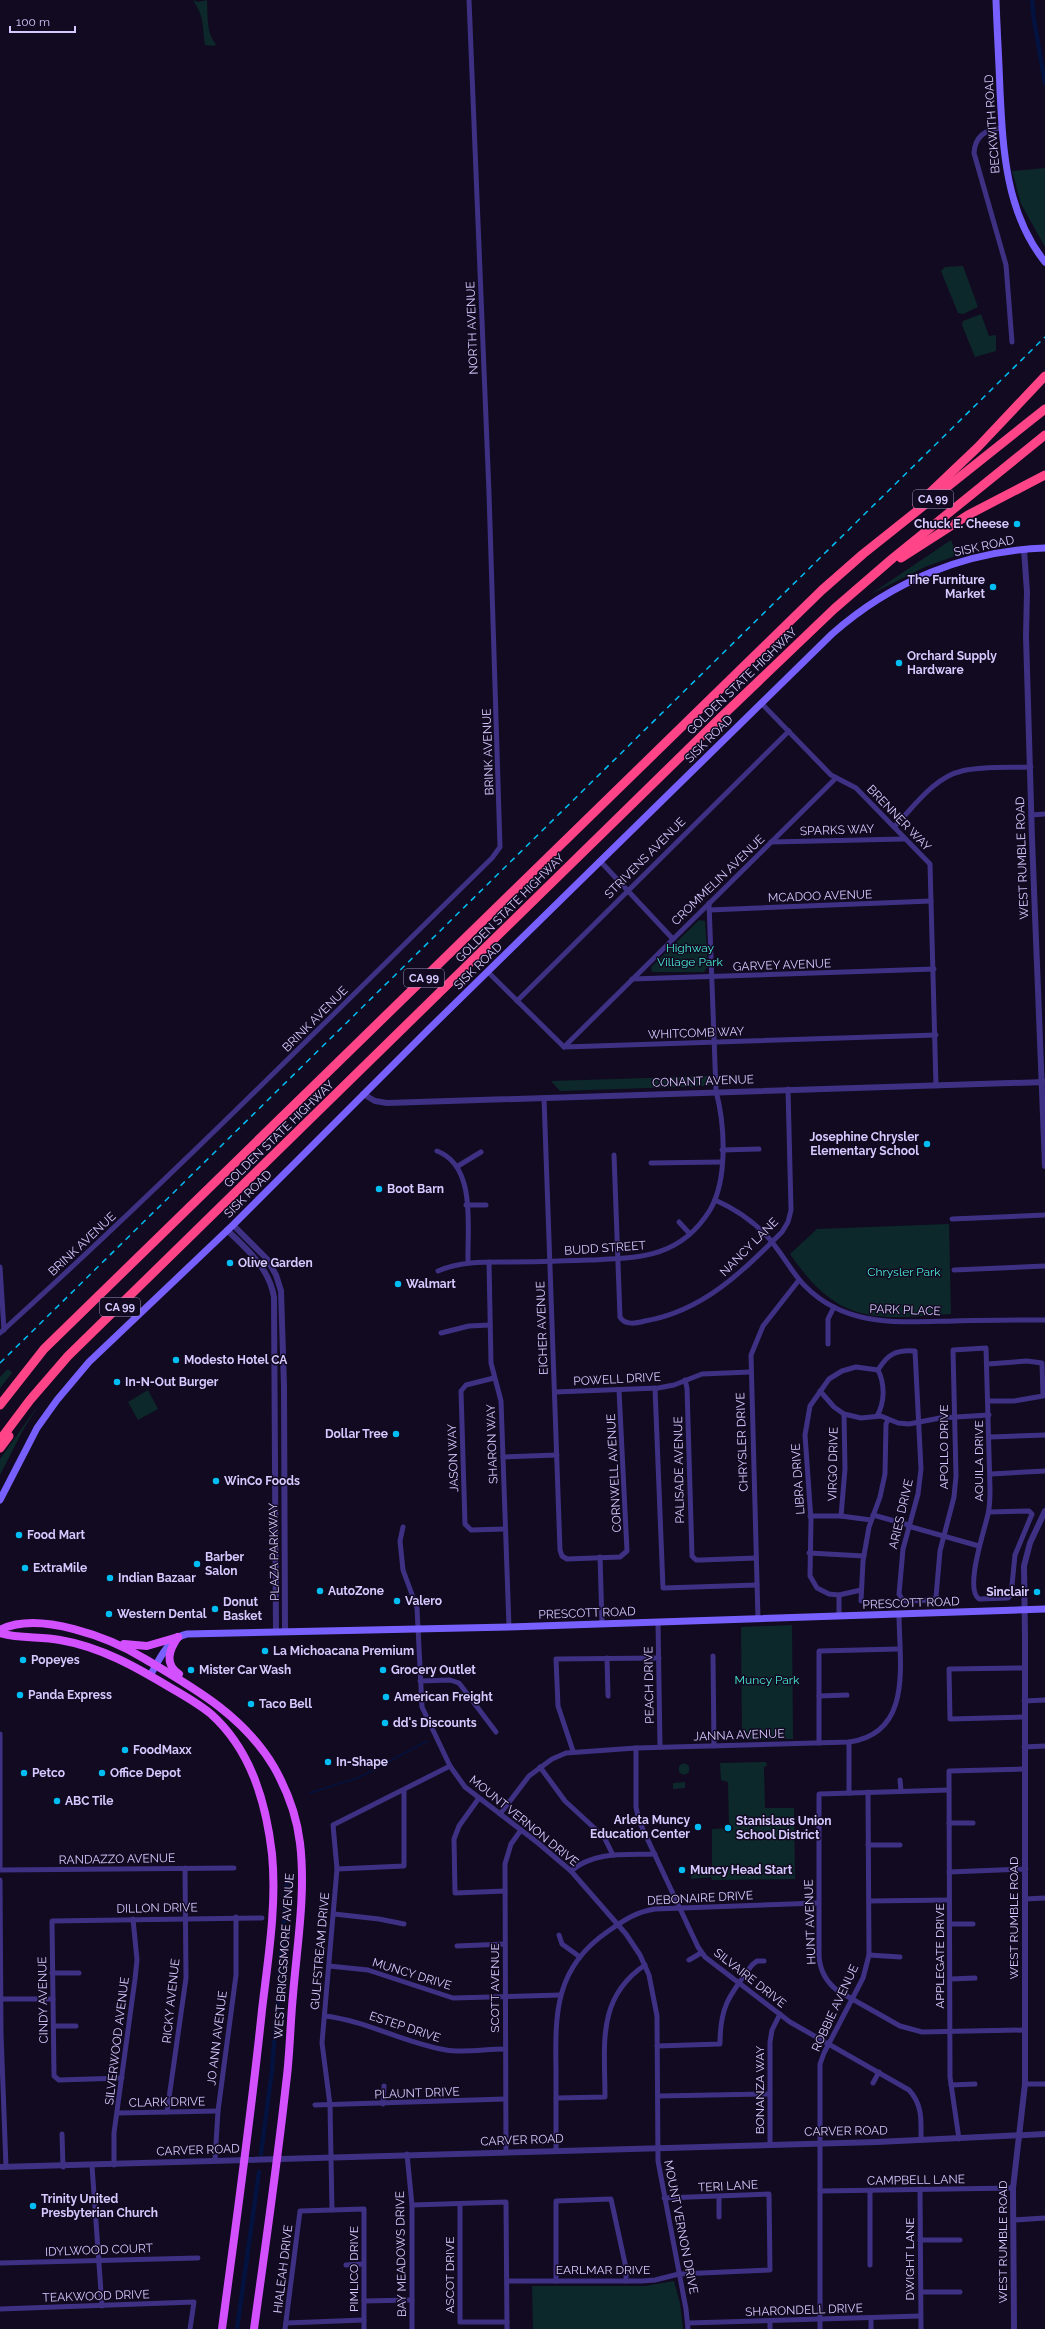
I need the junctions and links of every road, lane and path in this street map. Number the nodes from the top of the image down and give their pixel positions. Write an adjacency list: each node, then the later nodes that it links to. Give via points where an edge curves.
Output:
1 (469, 0): 14 (street, NORTH AVENUE)
2 (996, 0): 3 (main road, BECKWITH ROAD)
3 (1002, 128): 4 (main road, BECKWITH ROAD, via 1006,171 1013,199 1024,227); 5 (street, via 983,133 976,141 974,153 1006,265)
4 (1045, 262)
5 (1012, 342)
6 (1045, 376): 12 (highway, via 952,473 861,551)
7 (1045, 409): 12 (highway, GOLDEN STATE HIGHWAY / CA 99, via 863,554)
8 (1045, 435): 13 (highway, GOLDEN STATE HIGHWAY / CA 99)
9 (1045, 475): 13 (highway, via 954,523)
10 (1045, 548): 11 (main road, SISK ROAD)
11 (1024, 549): 15 (main road, SISK ROAD, via 988,554 958,562 921,576 886,594 856,613); 17 (street, WEST RUMBLE ROAD)
12 (822, 590): 85 (highway, GOLDEN STATE HIGHWAY / CA 99, via 44,1349)
13 (851, 593): 79 (highway, GOLDEN STATE HIGHWAY / CA 99)
14 (494, 654): 75 (street, BRINK AVENUE, via 501,838 496,854 127,1216)
15 (761, 703): 16 (street, BRENNER WAY); 24 (main road, SISK ROAD)
16 (789, 731): 18 (street, BRENNER WAY); 25 (street, STRIVENS AVENUE)
17 (1030, 768): 19 (street, WEST RUMBLE ROAD); 21 (street, via 970,769 956,773 934,786)
18 (836, 778): 21 (street, BRENNER WAY, via 853,785); 23 (street, CROMMELIN AVENUE)
19 (1031, 814): 20 (street); 38 (street, WEST RUMBLE ROAD)
20 (1045, 814)
21 (894, 828): 22 (street, BRENNER WAY)
22 (904, 838): 23 (street, SPARKS WAY); 26 (street, BRENNER WAY, via 930,864)
23 (771, 842): 27 (street, CROMMELIN AVENUE)
24 (601, 862): 25 (street); 31 (main road, SISK ROAD)
25 (626, 891): 29 (street); 34 (street, STRIVENS AVENUE)
26 (932, 901): 28 (street, MCADOO AVENUE); 30 (street, BRENNER WAY)
27 (709, 903): 28 (street, BUDD STREET); 29 (street, CROMMELIN AVENUE)
28 (709, 910): 32 (street, BUDD STREET)
29 (672, 938): 33 (street, CROMMELIN AVENUE)
30 (934, 969): 32 (street, GARVEY AVENUE); 35 (street, BRENNER WAY)
31 (488, 972): 34 (street); 42 (main road, SISK ROAD)
32 (712, 977): 33 (street, GARVEY AVENUE); 36 (street, BUDD STREET)
33 (632, 979): 37 (street, CROMMELIN AVENUE)
34 (517, 1001): 37 (street)
35 (936, 1035): 36 (street, WHITCOMB WAY); 39 (street, BRENNER WAY)
36 (715, 1043): 37 (street, WHITCOMB WAY); 41 (street, BUDD STREET)
37 (564, 1046)
38 (1044, 1082): 39 (street, CONANT AVENUE); 52 (street, WEST RUMBLE ROAD)
39 (936, 1086): 40 (street, CONANT AVENUE)
40 (788, 1089): 41 (street, CONANT AVENUE); 62 (street, NANCY LANE, via 791,1210 786,1228)
41 (716, 1091): 43 (street, CONANT AVENUE); 45 (street, BUDD STREET, via 721,1112)
42 (363, 1094): 43 (street, CONANT AVENUE, via 375,1101 387,1103); 59 (main road, SISK ROAD)
43 (544, 1098): 65 (street, EICHER AVENUE)
44 (760, 1149): 45 (street)
45 (722, 1150): 49 (street, BUDD STREET)
46 (437, 1151): 51 (street)
47 (480, 1152): 51 (street)
48 (614, 1155): 63 (street)
49 (722, 1162): 50 (street); 53 (street, BUDD STREET)
50 (651, 1163)
51 (458, 1166): 54 (street, via 464,1181)
52 (1045, 1166)
53 (715, 1200): 61 (street, BUDD STREET, via 705,1218); 62 (street, PARK PLACE, via 743,1215)
54 (466, 1205): 55 (street); 66 (street)
55 (486, 1205)
56 (1045, 1215): 57 (street)
57 (952, 1219)
58 (679, 1222): 61 (street)
59 (233, 1225): 60 (main road, SISK ROAD); 138 (street, PLAZA PARKWAY, via 267,1260 276,1275 281,1291)
60 (227, 1230): 107 (main road, SISK ROAD, via 120,1332 72,1382 37,1428); 137 (street, PLAZA PARKWAY, via 255,1257 265,1272 274,1297)
61 (690, 1234): 63 (street, BUDD STREET, via 656,1254)
62 (773, 1242): 63 (street, NANCY LANE, via 730,1282 701,1302 666,1317 642,1322 624,1322 620,1317); 71 (street, PARK PLACE)
63 (618, 1259): 65 (street, BUDD STREET)
64 (489, 1262): 65 (street, BUDD STREET); 66 (street, BUDD STREET); 74 (street, SHARON WAY)
65 (550, 1262): 89 (street, EICHER AVENUE)
66 (468, 1263): 69 (street, BUDD STREET)
67 (0, 1266): 75 (street)
68 (1045, 1266): 70 (street)
69 (438, 1270)
70 (954, 1270)
71 (799, 1280): 72 (street, PARK PLACE); 82 (street, CHRYSLER DRIVE, via 759,1334 751,1355)
72 (834, 1308): 73 (street, PARK PLACE, via 858,1317 883,1322); 77 (street, via 828,1319)
73 (1045, 1320)
74 (490, 1325): 76 (street); 83 (street, SHARON WAY)
75 (2, 1332)
76 (441, 1332)
77 (828, 1344)
78 (986, 1348): 80 (street, AQUILA DRIVE); 96 (street, APOLLO DRIVE, via 953,1350)
79 (68, 1356): 101 (highway, GOLDEN STATE HIGHWAY / CA 99); 102 (highway)
80 (988, 1364): 91 (street, AQUILA DRIVE); 91 (street, via 1042,1363 1043,1397)
81 (878, 1370): 88 (street, LIBRA DRIVE, via 856,1367 842,1370 829,1379); 95 (street, via 883,1386 883,1399); 98 (street, ARIES DRIVE, via 885,1358 892,1353 902,1350 915,1351)
82 (750, 1372): 84 (street, POWELL DRIVE, via 702,1374); 121 (street, CHRYSLER DRIVE)
83 (494, 1378): 104 (street, SHARON WAY, via 501,1401); 115 (street, JASON WAY, via 463,1387 461,1393 465,1524 468,1528 476,1530)
84 (685, 1380): 86 (street, POWELL DRIVE); 121 (street, PALISADE AVENUE, via 691,1553 693,1558 701,1560)
85 (16, 1383): 90 (highway); 92 (highway, GOLDEN STATE HIGHWAY / CA 99)
86 (655, 1388): 87 (street, POWELL DRIVE); 122 (street, via 663,1588)
87 (619, 1390): 89 (street, POWELL DRIVE); 120 (street, CORNWELL AVENUE, via 627,1547 625,1554 620,1557)
88 (820, 1391): 93 (street); 110 (street, LIBRA DRIVE, via 810,1406 805,1435)
89 (555, 1392): 103 (street, EICHER AVENUE)
90 (0, 1398)
91 (989, 1401): 94 (street, AQUILA DRIVE)
92 (0, 1405)
93 (844, 1414): 95 (street, via 861,1418); 111 (street, VIRGO DRIVE)
94 (989, 1415): 96 (street); 100 (street, AQUILA DRIVE)
95 (876, 1416): 97 (street)
96 (954, 1417): 98 (street); 116 (street, APOLLO DRIVE, via 955,1490)
97 (888, 1420): 98 (street, via 909,1424); 112 (street, via 884,1479)
98 (920, 1422): 113 (street, ARIES DRIVE, via 920,1485)
99 (1045, 1436): 100 (street)
100 (990, 1437): 106 (street, AQUILA DRIVE)
101 (0, 1440)
102 (0, 1448)
103 (557, 1455): 104 (street); 120 (street, EICHER AVENUE, via 562,1556 572,1560)
104 (503, 1457): 115 (street, SHARON WAY)
105 (1045, 1471): 106 (street)
106 (991, 1474): 108 (street, AQUILA DRIVE)
107 (0, 1500)
108 (989, 1512): 117 (street, AQUILA DRIVE); 117 (street, AQUILA DRIVE, via 1029,1511 1032,1514 1015,1555 1010,1597 976,1597 974,1577)
109 (1045, 1512): 128 (street, WEST RUMBLE ROAD, via 1025,1558)
110 (810, 1516): 111 (street); 118 (street, LIBRA DRIVE)
111 (841, 1516): 112 (street)
112 (872, 1517): 113 (street); 119 (street)
113 (908, 1526): 116 (street); 125 (street, ARIES DRIVE, via 901,1559 900,1597 906,1601)
114 (403, 1527): 135 (street, MOUNT VERNON DRIVE, via 400,1541 403,1570 416,1600)
115 (506, 1529): 134 (street, SHARON WAY)
116 (943, 1537): 117 (street); 125 (street, APOLLO DRIVE)
117 (979, 1546)
118 (808, 1553): 119 (street); 124 (street, LIBRA DRIVE, via 811,1580 820,1590)
119 (864, 1556): 123 (street)
120 (600, 1558): 133 (street)
121 (756, 1558): 122 (street, CHRYSLER DRIVE)
122 (756, 1585): 131 (street, CHRYSLER DRIVE)
123 (861, 1590): 124 (street, LIBRA DRIVE); 126 (street)
124 (839, 1595): 130 (street)
125 (935, 1599)
126 (861, 1601)
127 (1045, 1609): 128 (main road, PRESCOTT ROAD)
128 (1023, 1610): 129 (main road, PRESCOTT ROAD); 147 (street, WEST RUMBLE ROAD)
129 (899, 1614): 130 (main road, PRESCOTT ROAD); 142 (street, JANNA AVENUE)
130 (839, 1616): 131 (main road, PRESCOTT ROAD)
131 (758, 1619): 132 (main road, PRESCOTT ROAD)
132 (658, 1622): 133 (main road, PRESCOTT ROAD); 145 (street, PEACH DRIVE)
133 (602, 1624): 134 (main road, PRESCOTT ROAD)
134 (508, 1627): 135 (main road, PRESCOTT ROAD)
135 (419, 1629): 138 (main road, PRESCOTT ROAD); 149 (street, MOUNT VERNON DRIVE)
136 (0, 1630): 141 (main road, WEST BRIGGSMORE AVENUE, via 7,1626 41,1624 90,1633)
137 (276, 1632): 138 (main road, PRESCOTT ROAD); 140 (main road, PRESCOTT ROAD, via 194,1634)
138 (285, 1632)
139 (0, 1633): 148 (main road, WEST BRIGGSMORE AVENUE, via 13,1637 74,1642 104,1652)
140 (178, 1637): 141 (main road, via 142,1646); 146 (main road, via 168,1646); 155 (main road, via 169,1654 171,1667 203,1689)
141 (113, 1641): 146 (main road, WEST BRIGGSMORE AVENUE)
142 (899, 1649): 152 (street, via 819,1651); 159 (street, JANNA AVENUE, via 899,1694 893,1715 878,1732 865,1739)
143 (713, 1656): 161 (street)
144 (607, 1658): 145 (street); 151 (street); 166 (street, via 556,1659 558,1706)
145 (659, 1658): 164 (street, PEACH DRIVE)
146 (156, 1665): 148 (main road); 155 (main road, WEST BRIGGSMORE AVENUE)
147 (1024, 1668): 154 (street, WEST RUMBLE ROAD); 156 (street, via 949,1669 950,1719)
148 (150, 1676): 274 (main road, WEST BRIGGSMORE AVENUE, via 197,1704 225,1728 251,1769 264,1811 272,1865 270,1936)
149 (420, 1681): 157 (street, via 450,1680 459,1683); 167 (street, MOUNT VERNON DRIVE, via 425,1715)
150 (847, 1695): 152 (street)
151 (608, 1696)
152 (819, 1696): 160 (street)
153 (1045, 1700): 154 (street)
154 (1024, 1701): 156 (street, WEST RUMBLE ROAD)
155 (220, 1706): 273 (main road, WEST BRIGGSMORE AVENUE, via 250,1734 273,1766 291,1806 300,1842 302,1889 287,2082)
156 (1024, 1717): 162 (street, WEST RUMBLE ROAD)
157 (496, 1732)
158 (0, 1734): 187 (street)
159 (849, 1742): 160 (street, JANNA AVENUE); 175 (street)
160 (819, 1743): 161 (street, JANNA AVENUE)
161 (714, 1746): 164 (street, JANNA AVENUE)
162 (1024, 1746): 163 (street); 169 (street, WEST RUMBLE ROAD)
163 (1045, 1746)
164 (660, 1747): 165 (street, JANNA AVENUE)
165 (636, 1748): 166 (street, JANNA AVENUE); 183 (street, SILVAIRE DRIVE, via 637,1814)
166 (573, 1751): 168 (street, JANNA AVENUE, via 558,1755)
167 (450, 1766): 171 (street, GULFSTREAM DRIVE); 176 (street, MOUNT VERNON DRIVE, via 460,1782)
168 (540, 1767): 177 (street, JANNA AVENUE, via 529,1776); 184 (street, via 565,1801 604,1837)
169 (1025, 1769): 172 (street, APPLEGATE DRIVE, via 949,1771); 189 (street, WEST RUMBLE ROAD)
170 (900, 1780): 173 (street)
171 (404, 1790): 188 (street, GULFSTREAM DRIVE, via 332,1825); 188 (street, via 404,1866)
172 (949, 1790): 173 (street); 178 (street, APPLEGATE DRIVE)
173 (901, 1791): 174 (street)
174 (868, 1792): 175 (street); 181 (street, ROBBIE AVENUE)
175 (849, 1793): 198 (street, HUNT AVENUE, via 819,1794)
176 (479, 1798): 177 (street, MOUNT VERNON DRIVE); 193 (street, via 459,1826 454,1839 455,1893)
177 (500, 1814): 180 (street, MOUNT VERNON DRIVE)
178 (949, 1823): 179 (street); 191 (street, APPLEGATE DRIVE)
179 (973, 1823)
180 (521, 1830): 190 (street, MOUNT VERNON DRIVE); 193 (street, SCOTT AVENUE, via 506,1857)
181 (868, 1845): 182 (street); 197 (street, ROBBIE AVENUE)
182 (900, 1845)
183 (655, 1854): 184 (street); 200 (street, SILVAIRE DRIVE)
184 (613, 1855): 190 (street, via 590,1858)
185 (185, 1868): 186 (street, RANDAZZO AVENUE); 187 (street, RANDAZZO AVENUE); 202 (street, RICKY AVENUE)
186 (234, 1868)
187 (0, 1869)
188 (337, 1869): 201 (street, GULFSTREAM DRIVE)
189 (1026, 1869): 191 (street); 195 (street, WEST RUMBLE ROAD)
190 (571, 1871): 208 (street, MOUNT VERNON DRIVE)
191 (949, 1872): 196 (street, APPLEGATE DRIVE)
192 (0, 1880): 199 (street)
193 (505, 1891): 212 (street, SCOTT AVENUE)
194 (1045, 1898): 195 (street)
195 (1025, 1899): 236 (street, WEST RUMBLE ROAD)
196 (949, 1900): 197 (street); 209 (street, APPLEGATE DRIVE)
197 (869, 1901): 215 (street, ROBBIE AVENUE)
198 (818, 1903): 200 (street, DEBONAIRE DRIVE); 231 (street, HUNT AVENUE, via 819,1956 822,1971 833,1988)
199 (0, 1907): 229 (street)
200 (680, 1908): 208 (street, DEBONAIRE DRIVE, via 646,1910); 214 (street, SILVAIRE DRIVE)
201 (334, 1914): 207 (street); 221 (street, GULFSTREAM DRIVE)
202 (186, 1917): 203 (street, DILLON DRIVE); 205 (street, DILLON DRIVE); 259 (street, RICKY AVENUE, via 186,1978)
203 (236, 1917): 204 (street, DILLON DRIVE); 258 (street, JO ANN AVENUE, via 236,1975)
204 (262, 1918)
205 (133, 1919): 206 (street, DILLON DRIVE); 243 (street, SILVERWOOD AVENUE, via 137,1960)
206 (52, 1921): 222 (street, CINDY AVENUE)
207 (404, 1924)
208 (617, 1924): 216 (street, DEBONAIRE DRIVE); 220 (street, MOUNT VERNON DRIVE, via 633,1943)
209 (950, 1924): 210 (street); 225 (street, APPLEGATE DRIVE)
210 (973, 1924)
211 (559, 1935): 216 (street, via 562,1944)
212 (505, 1944): 213 (street); 228 (street, SCOTT AVENUE)
213 (457, 1946)
214 (702, 1953): 218 (street); 226 (street, SILVAIRE DRIVE)
215 (869, 1955): 217 (street); 231 (street, ROBBIE AVENUE, via 863,1978)
216 (580, 1957): 227 (street, DEBONAIRE DRIVE, via 568,1975)
217 (900, 1957)
218 (689, 1960)
219 (764, 1961): 226 (street, via 755,1963)
220 (645, 1965): 240 (street, MOUNT VERNON DRIVE, via 655,2003); 253 (street, via 621,1986 608,2010 605,2025 605,2097)
221 (329, 1966): 228 (street, MUNCY DRIVE, via 368,1970 453,1998); 233 (street, GULFSTREAM DRIVE)
222 (52, 1973): 223 (street); 230 (street, CINDY AVENUE)
223 (79, 1973)
224 (975, 1978): 225 (street)
225 (951, 1979): 237 (street, APPLEGATE DRIVE)
226 (739, 1983): 232 (street, SILVAIRE DRIVE); 240 (street, via 722,2011 720,2044)
227 (560, 1995): 228 (street, MUNCY DRIVE); 253 (street, DEBONAIRE DRIVE, via 555,2024)
228 (505, 1996): 241 (street, SCOTT AVENUE)
229 (1, 1999): 230 (street); 238 (street)
230 (53, 1999): 234 (street, CINDY AVENUE)
231 (852, 1999): 237 (street, HUNT AVENUE, via 906,2028 922,2032); 239 (street, ROBBIE AVENUE)
232 (780, 2014): 239 (street, SILVAIRE DRIVE); 250 (street, BONANZA WAY, via 770,2036)
233 (325, 2016): 241 (street, ESTEP DRIVE, via 358,2022 448,2051); 257 (street, GULFSTREAM DRIVE, via 322,2053)
234 (54, 2026): 235 (street); 243 (street, CINDY AVENUE, via 55,2078)
235 (76, 2026)
236 (1024, 2030): 237 (street, HUNT AVENUE); 246 (street, WEST RUMBLE ROAD)
237 (950, 2031): 248 (street, APPLEGATE DRIVE)
238 (1, 2033): 251 (street)
239 (829, 2043): 242 (street, SILVAIRE DRIVE); 266 (street, ROBBIE AVENUE, via 820,2064)
240 (657, 2046): 252 (street, MOUNT VERNON DRIVE)
241 (505, 2049): 254 (street, SCOTT AVENUE)
242 (879, 2072): 244 (street); 265 (street, SILVAIRE DRIVE, via 904,2086 917,2100)
243 (122, 2078): 260 (street, SILVERWOOD AVENUE)
244 (873, 2083)
245 (975, 2084): 248 (street)
246 (1025, 2084): 247 (street); 263 (street, WEST RUMBLE ROAD)
247 (1045, 2084)
248 (951, 2085): 264 (street, APPLEGATE DRIVE)
249 (384, 2086): 255 (street)
250 (770, 2094): 252 (street); 267 (street, BONANZA WAY)
251 (2, 2096): 278 (street)
252 (658, 2096): 268 (street, MOUNT VERNON DRIVE)
253 (556, 2098): 269 (street, DEBONAIRE DRIVE)
254 (505, 2100): 255 (street, PLAUNT DRIVE); 270 (street, SCOTT AVENUE)
255 (383, 2104): 257 (street, PLAUNT DRIVE)
256 (314, 2105): 257 (street, PLAUNT DRIVE)
257 (330, 2105): 272 (street, GULFSTREAM DRIVE)
258 (218, 2111): 259 (street, CLARK DRIVE); 275 (street, JO ANN AVENUE)
259 (167, 2112): 260 (street, CLARK DRIVE)
260 (118, 2113): 276 (street, SILVERWOOD AVENUE, via 114,2133)
261 (62, 2134): 279 (street)
262 (1045, 2134): 263 (street, CARVER ROAD)
263 (1019, 2135): 264 (street, CARVER ROAD); 280 (street, WEST RUMBLE ROAD)
264 (959, 2139): 265 (street, CARVER ROAD)
265 (921, 2140): 266 (street, CARVER ROAD)
266 (820, 2142): 267 (street, CARVER ROAD); 282 (street, ROBBIE AVENUE)
267 (770, 2143): 268 (street, CARVER ROAD)
268 (657, 2146): 269 (street, CARVER ROAD); 285 (street, MOUNT VERNON DRIVE)
269 (556, 2150): 270 (street, CARVER ROAD)
270 (506, 2151): 271 (street, CARVER ROAD)
271 (407, 2154): 272 (street, CARVER ROAD); 286 (street, BAY MEADOWS DRIVE)
272 (331, 2157): 273 (street, CARVER ROAD); 288 (street, GULFSTREAM DRIVE)
273 (277, 2158): 274 (street, CARVER ROAD); 321 (main road, WEST BRIGGSMORE AVENUE)
274 (244, 2159): 275 (street, CARVER ROAD); 320 (main road, WEST BRIGGSMORE AVENUE)
275 (215, 2160): 276 (street, CARVER ROAD)
276 (114, 2165): 277 (street, CARVER ROAD)
277 (92, 2166): 279 (street, CARVER ROAD); 295 (street)
278 (3, 2167): 279 (street, CARVER ROAD)
279 (62, 2167)
280 (1013, 2188): 281 (street, CAMPBELL LANE); 291 (street, WEST RUMBLE ROAD)
281 (920, 2189): 283 (street, CAMPBELL LANE); 292 (street, DWIGHT LANE)
282 (820, 2191): 283 (street, CAMPBELL LANE); 313 (street, ROBBIE AVENUE)
283 (870, 2191): 299 (street)
284 (719, 2197): 285 (street, TERI LANE); 289 (street); 300 (street, TERI LANE, via 769,2194)
285 (664, 2198): 301 (street, MOUNT VERNON DRIVE)
286 (412, 2204): 287 (street); 307 (street, BAY MEADOWS DRIVE)
287 (460, 2204): 303 (street, via 506,2202); 316 (street, ASCOT DRIVE, via 460,2322)
288 (332, 2210): 297 (street, PIMLICO DRIVE, via 364,2209); 317 (street, HIALEAH DRIVE, via 300,2211)
289 (719, 2217)
290 (1045, 2218): 291 (street)
291 (1014, 2220): 331 (street, WEST RUMBLE ROAD)
292 (920, 2240): 293 (street); 305 (street, DWIGHT LANE)
293 (960, 2240)
294 (198, 2258): 295 (street, IDYLWOOD COURT)
295 (100, 2260): 296 (street, IDYLWOOD COURT); 309 (street)
296 (0, 2263)
297 (363, 2264): 298 (street); 308 (street, PIMLICO DRIVE)
298 (346, 2265)
299 (870, 2265)
300 (770, 2270): 301 (street, EARLMAR DRIVE)
301 (680, 2274): 304 (street, EARLMAR DRIVE, via 655,2280); 318 (street, MOUNT VERNON DRIVE)
302 (556, 2280): 303 (street, EARLMAR DRIVE); 304 (street, EARLMAR DRIVE); 304 (street, via 556,2201 610,2199 626,2268)
303 (508, 2281): 316 (street)
304 (626, 2281)
305 (921, 2292): 306 (street); 311 (street, DWIGHT LANE)
306 (960, 2292)
307 (412, 2300): 308 (street); 324 (street, BAY MEADOWS DRIVE)
308 (364, 2301): 314 (street, PIMLICO DRIVE)
309 (102, 2306): 310 (street, TEAKWOOD DRIVE); 319 (street, TEAKWOOD DRIVE, via 194,2302)
310 (0, 2310)
311 (920, 2316): 312 (street, SHARONDELL DRIVE); 330 (street, DWIGHT LANE)
312 (871, 2318): 313 (street, SHARONDELL DRIVE); 329 (street)
313 (820, 2319): 315 (street, SHARONDELL DRIVE); 328 (street, ROBBIE AVENUE)
314 (364, 2320): 317 (street); 323 (street, PIMLICO DRIVE)
315 (770, 2321): 318 (street, SHARONDELL DRIVE); 327 (street)
316 (507, 2322): 325 (street)
317 (286, 2323): 322 (street, HIALEAH DRIVE)
318 (688, 2323): 326 (street, MOUNT VERNON DRIVE)
319 (190, 2329)
320 (222, 2329)
321 (254, 2329)
322 (285, 2329)
323 (364, 2329)
324 (412, 2329)
325 (507, 2329)
326 (688, 2329)
327 (770, 2329)
328 (820, 2329)
329 (871, 2329)
330 (920, 2329)
331 (1014, 2329)

